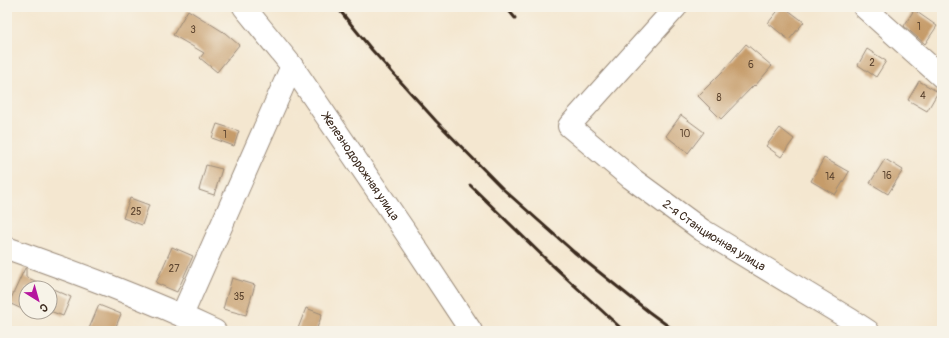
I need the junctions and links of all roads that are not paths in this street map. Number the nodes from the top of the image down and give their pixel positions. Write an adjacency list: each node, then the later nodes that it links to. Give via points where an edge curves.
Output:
1 (244, 7): 4 (street, Железнодорожная улица)
2 (676, 7): 10 (street, 2-я Станционная улица, via 569,126 631,178 702,230)
3 (864, 7): 5 (street)
4 (292, 66): 7 (street); 9 (street, Железнодорожная улица)
5 (942, 77)
6 (7, 248): 7 (street)
7 (182, 315): 8 (street)
8 (215, 331)
9 (471, 331)
10 (868, 331)

